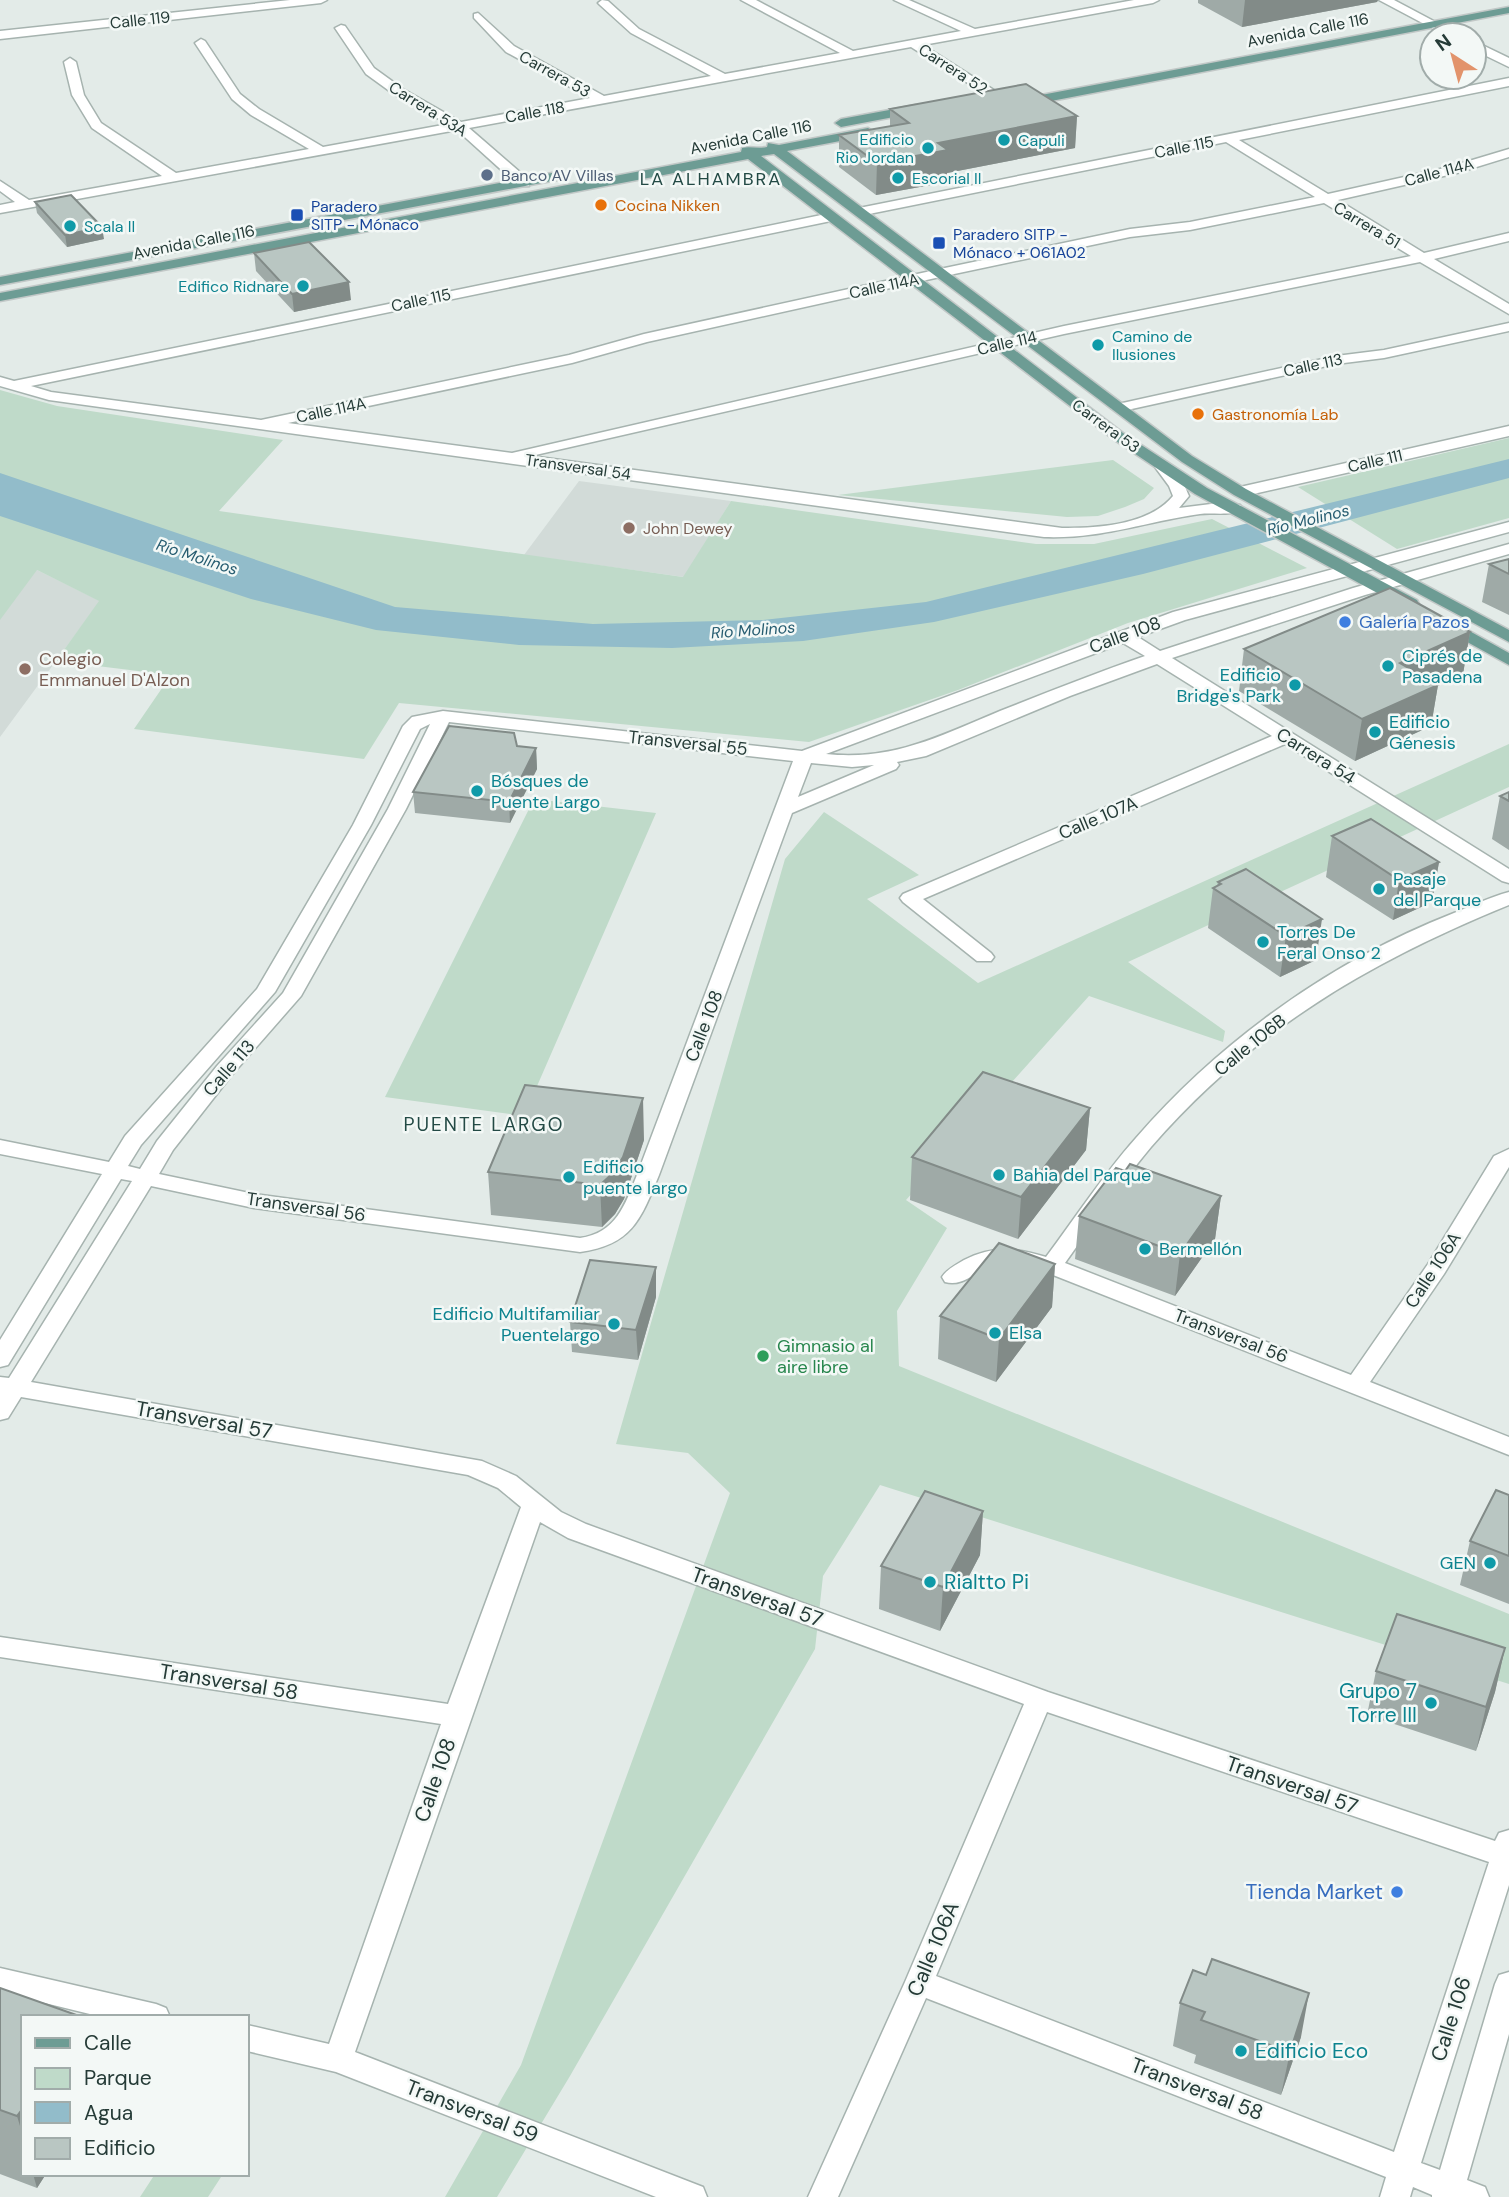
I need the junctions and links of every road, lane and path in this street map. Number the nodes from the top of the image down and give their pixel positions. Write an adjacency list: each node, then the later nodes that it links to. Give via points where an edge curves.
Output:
1 (321, 0): 18 (street, Calle 119)
2 (747, 0): 22 (street)
3 (900, 0): 17 (street)
4 (1065, 0): 10 (street)
5 (1153, 0): 10 (street, Calle 118)
6 (1385, 0): 11 (street)
7 (1494, 0): 11 (main road, Avenida Calle 116)
8 (604, 3): 25 (street, via 635,31)
9 (1509, 10): 14 (main road, Avenida Calle 116)
10 (1089, 11): 17 (street, Calle 118)
11 (1415, 15): 13 (street); 27 (main road, Avenida Calle 116)
12 (478, 16): 29 (street, Carrera 53, via 510,49)
13 (1427, 21)
14 (1449, 21)
15 (1418, 27): 31 (main road, Avenida Calle 116)
16 (341, 28): 32 (street, Carrera 53A, via 370,71)
17 (972, 32): 20 (street, Calle 118)
18 (0, 35)
19 (201, 43): 37 (street, via 236,96)
20 (912, 43): 22 (street, Calle 118); 27 (street, Carrera 52)
21 (1488, 52): 24 (street)
22 (850, 54): 25 (street, Calle 118)
23 (70, 62): 43 (street, via 78,95 96,125)
24 (1509, 63)
25 (723, 78): 29 (street, Calle 118)
26 (1509, 82): 35 (street, Calle 115)
27 (993, 95): 28 (main road, Avenida Calle 116)
28 (979, 97)
29 (602, 100): 32 (street, Calle 118)
30 (925, 108): 34 (main road, Avenida Calle 116)
31 (990, 109)
32 (460, 126): 37 (street, Calle 118); 44 (street, Carrera 53A)
33 (884, 129): 38 (main road, Avenida Calle 116)
34 (762, 138): 36 (main road, Avenida Calle 116); 38 (main road, Carrera 53)
35 (1227, 138): 46 (street, Carrera 51); 49 (street, Calle 115)
36 (736, 143): 40 (main road, Carrera 53); 41 (main road, Avenida Calle 116)
37 (321, 150): 43 (street, Calle 118)
38 (777, 150): 40 (main road, Avenida Calle 116); 49 (main road, Carrera 53)
39 (1509, 153): 46 (street, Calle 114A)
40 (751, 155): 50 (main road, Carrera 53); 56 (main road, Avenida Calle 116)
41 (663, 157)
42 (561, 176): 44 (main road, Avenida Calle 116)
43 (173, 177): 47 (street, Calle 118)
44 (524, 183): 55 (main road, Avenida Calle 116)
45 (0, 185): 47 (street)
46 (1325, 199): 52 (street, Carrera 51); 53 (street, Calle 114A, via 1190,226 1129,233)
47 (26, 204): 48 (street, Calle 118)
48 (0, 209)
49 (859, 212): 53 (main road, Carrera 53)
50 (831, 216): 54 (main road, Carrera 53); 61 (street, Calle 115)
51 (1509, 237): 52 (street, Calle 114)
52 (1422, 258): 57 (street, Carrera 51); 59 (street, Calle 114, via 1218,296)
53 (940, 273): 54 (street, Calle 114A); 59 (main road, Carrera 53)
54 (913, 279): 60 (main road, Carrera 53); 63 (street, Calle 114A, via 643,338 572,359)
55 (0, 281)
56 (0, 297)
57 (1509, 310)
58 (1509, 327): 62 (street, Calle 113)
59 (1027, 339): 60 (street, Calle 114); 62 (main road, Carrera 53)
60 (999, 345): 65 (street, Calle 114); 66 (main road, Carrera 53)
61 (5, 384): 63 (street, Transversal 54, via 49,396)
62 (1118, 408): 67 (main road, Carrera 53)
63 (259, 425): 65 (street, Transversal 54)
64 (1509, 431): 67 (street, Calle 111)
65 (507, 457): 69 (street, Transversal 54, via 1044,532 1081,533)
66 (1163, 467): 68 (main road, Carrera 53); 69 (street, Transversal 54, via 1181,496 1172,507)
67 (1240, 492): 72 (main road, Carrera 53)
68 (1240, 511): 69 (street, Transversal 54, via 1202,508); 73 (main road, Carrera 53)
69 (1145, 521)
70 (1509, 527): 72 (street, Calle 108)
71 (1509, 549): 74 (street, Calle 108)
72 (1374, 562): 73 (street, Calle 108); 74 (main road, Carrera 53)
73 (1349, 569): 75 (main road, Carrera 53); 76 (street, Calle 108, via 1179,615)
74 (1403, 578): 75 (street, Calle 108); 77 (main road, Carrera 53)
75 (1376, 584): 78 (street, Calle 108); 79 (main road, Carrera 53)
76 (1124, 635): 78 (street, Carrera 54); 83 (street, Calle 108)
77 (1509, 637)
78 (1157, 656): 81 (street, Carrera 54); 82 (street, Calle 108)
79 (1509, 660)
80 (443, 716): 83 (street, Transversal 55); 88 (street, Calle 113, via 418,720 412,726 362,825); 89 (street, Calle 113, via 397,809)
81 (1286, 737): 85 (street, Carrera 54); 87 (street, Calle 107A, via 910,898)
82 (931, 747): 83 (street, Transversal 55, via 874,761); 84 (street, Calle 108)
83 (804, 756): 84 (street, Calle 108)
84 (786, 809): 94 (street, Calle 108, via 648,1175 629,1220)
85 (1509, 877)
86 (1509, 898): 95 (street, Calle 106B, via 1430,930 1337,980 1252,1039 1142,1144)
87 (984, 957)
88 (265, 992): 89 (street); 92 (street, Calle 113, via 132,1140)
89 (292, 996): 93 (street, Calle 113, via 224,1071)
90 (0, 1147): 92 (street, Transversal 56)
91 (1509, 1156): 98 (street, Calle 106A)
92 (113, 1170): 93 (street, Transversal 56); 97 (street, Calle 113)
93 (145, 1177): 94 (street, Transversal 56, via 254,1200 580,1245); 99 (street, Calle 113)
94 (614, 1237)
95 (1051, 1266): 96 (street, Transversal 56, via 997,1254); 98 (street, Transversal 56)
96 (953, 1277)
97 (0, 1359)
98 (1356, 1385): 101 (street, Transversal 56)
99 (7, 1386): 100 (street, Calle 113); 102 (street, Transversal 57, via 473,1468 507,1482)
100 (0, 1412)
101 (1509, 1446)
102 (536, 1502): 104 (street, Transversal 57, via 552,1518 577,1531); 105 (street, Calle 108)
103 (0, 1647): 105 (street, Transversal 58)
104 (1039, 1699): 106 (street, Transversal 57); 108 (street, Calle 106A)
105 (457, 1716): 112 (street, Calle 108)
106 (1507, 1851): 113 (street, Calle 106)
107 (0, 1980): 110 (street)
108 (919, 1982): 113 (street, Transversal 58); 116 (street, Calle 106A)
109 (1509, 1984): 114 (street)
110 (148, 2015)
111 (248, 2038): 112 (street, Transversal 59)
112 (338, 2059): 115 (street, Transversal 59)
113 (1399, 2183): 114 (street, Transversal 58)
114 (1457, 2194)
115 (692, 2197)
116 (823, 2197)

